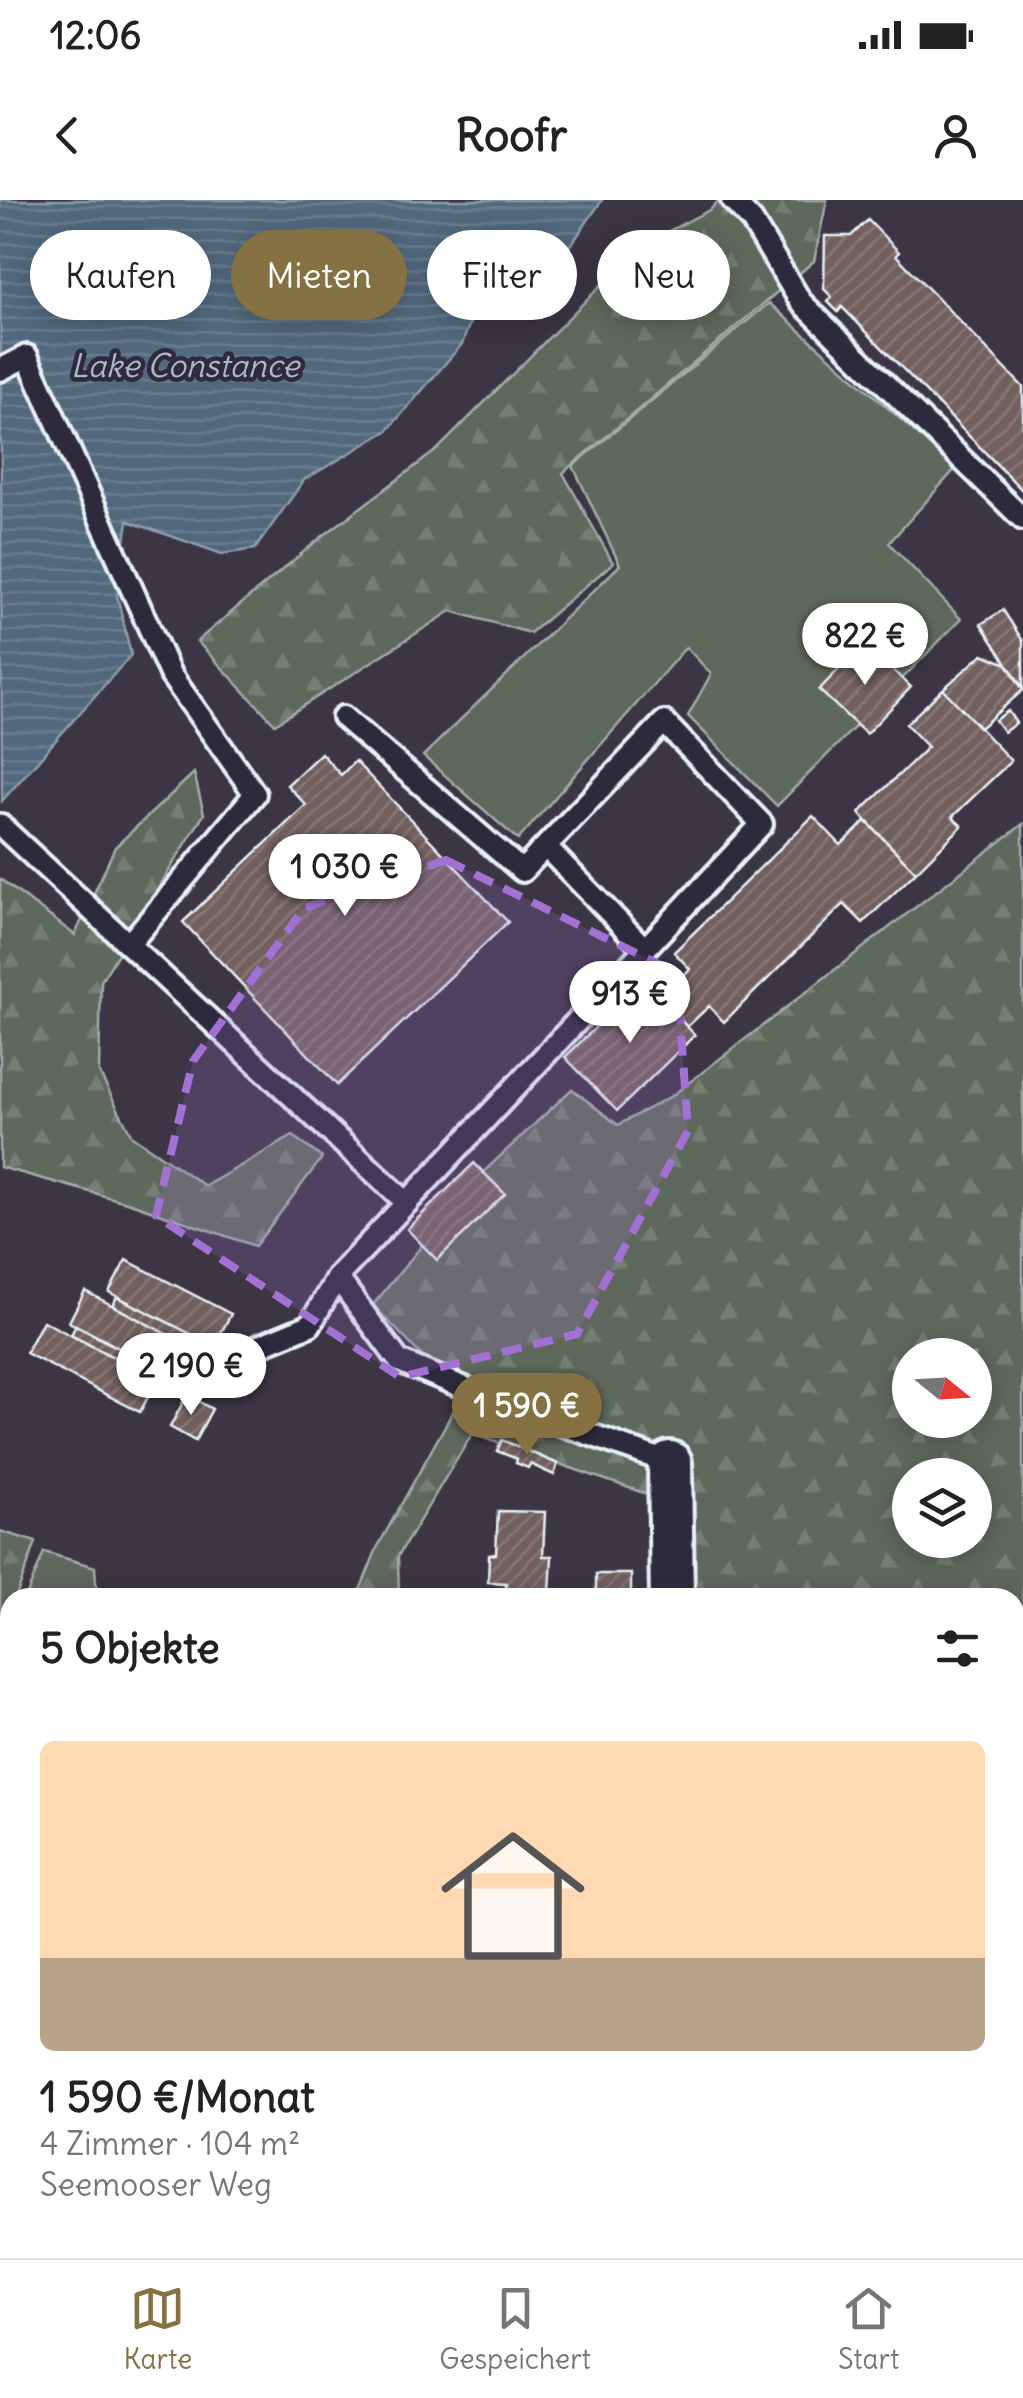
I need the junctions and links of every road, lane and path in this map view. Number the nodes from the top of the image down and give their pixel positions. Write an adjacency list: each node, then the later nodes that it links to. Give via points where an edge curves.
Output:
1 (732, 200): 3 (lane, via 801,302)
2 (0, 370): 7 (lane, via 27,356 170,674 255,794)
3 (1023, 518)
4 (344, 717): 6 (lane, via 522,872)
5 (0, 825): 7 (lane)
6 (546, 846): 8 (lane); 8 (lane, via 664,722 762,824)
7 (130, 943): 9 (lane)
8 (644, 948): 9 (lane)
9 (406, 1202): 10 (lane)
10 (337, 1277): 11 (lane, via 310,1324 254,1348); 12 (lane, via 398,1361)
11 (216, 1381)
12 (670, 1464): 13 (street)
13 (672, 1588)

